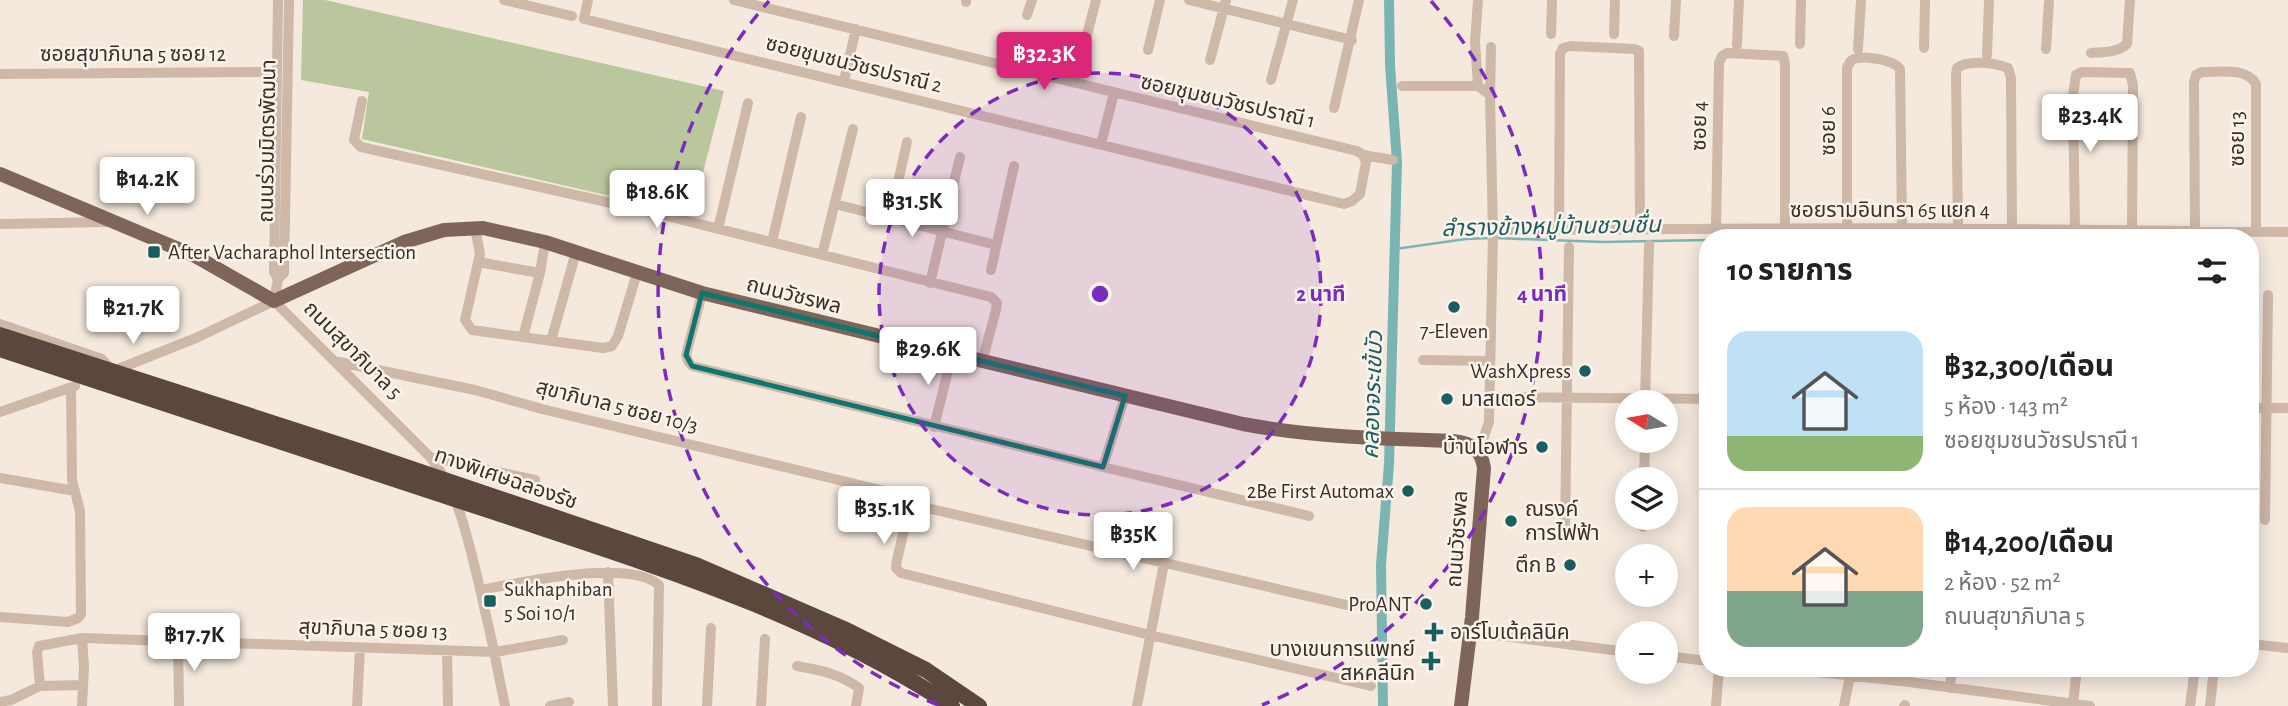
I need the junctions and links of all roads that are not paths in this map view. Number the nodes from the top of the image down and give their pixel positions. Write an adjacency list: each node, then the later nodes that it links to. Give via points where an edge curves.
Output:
1 (278, 0): 96 (street, ถนนร่วมมิตรพัฒนา, via 274,272)
2 (289, 0): 96 (street, ถนนร่วมมิตรพัฒนา, via 284,273)
3 (504, 0): 25 (street)
4 (589, 0): 46 (street, ซอยชุมชนวัชรปราณี 2, via 584,19)
5 (734, 0): 27 (street, ซอยชุมชนวัชรปราณี 1)
6 (1032, 0): 24 (street)
7 (1096, 0): 28 (street)
8 (1160, 0): 39 (street)
9 (1189, 0): 23 (street)
10 (1293, 0): 26 (street)
11 (1359, 0): 32 (street)
12 (1478, 0): 48 (street)
13 (1552, 0): 29 (street)
14 (1615, 0): 30 (street)
15 (1676, 0): 31 (street)
16 (1739, 0): 34 (street)
17 (1801, 0): 33 (street)
18 (1861, 0): 37 (street)
19 (1925, 0): 36 (street)
20 (1989, 0): 41 (street)
21 (2049, 0): 38 (street)
22 (2130, 0): 40 (street, via 2127,44 2111,52)
23 (1226, 4): 26 (street); 42 (street)
24 (1027, 15)
25 (572, 16)
26 (1289, 23): 32 (street); 45 (street)
27 (856, 29): 46 (street); 49 (street, ซอยชุมชนวัชรปราณี 1)
28 (1087, 34)
29 (1551, 34)
30 (1614, 34)
31 (1674, 36)
32 (1352, 40): 53 (street)
33 (1800, 44)
34 (1737, 45)
35 (1491, 47): 50 (street)
36 (1924, 48)
37 (1858, 49)
38 (2046, 49)
39 (1148, 50)
40 (2091, 53)
41 (1985, 59): 75 (street, via 1957,68); 76 (street, via 2008,68 2011,78)
42 (1210, 60)
43 (267, 72): 44 (street, ซอยสุขาภิบาล 5 ซอย 12)
44 (0, 74)
45 (1271, 80)
46 (844, 81): 57 (street, ซอยชุมชนวัชรปราณี 2)
47 (1402, 86): 48 (street)
48 (1478, 86): 50 (street)
49 (1114, 93): 57 (street); 58 (street, ซอยชุมชนวัชรปราณี 1)
50 (1490, 94): 84 (street)
51 (362, 101): 73 (street, via 354,140 361,147)
52 (748, 103): 73 (street)
53 (1335, 108)
54 (801, 117): 86 (street)
55 (853, 129): 63 (street)
56 (907, 142): 64 (street)
57 (1101, 144): 58 (street, ซอยชุมชนวัชรปราณี 2, via 1344,204 1360,194 1366,162)
58 (1363, 155): 60 (street, ซอยชุมชนวัชรปราณี 1)
59 (960, 156): 81 (street)
60 (1393, 160)
61 (1014, 166): 87 (street)
62 (0, 174): 65 (main road, ถนนสุขาภิบาล 5)
63 (835, 204): 64 (street); 91 (street)
64 (890, 218): 81 (street)
65 (113, 222): 66 (street); 100 (main road, ถนนสุขาภิบาล 5, via 195,256)
66 (0, 224)
67 (475, 228): 85 (main road, ถนนวัชรพล); 92 (street); 100 (main road, ถนนวัชรพล, via 444,230 404,242)
68 (1559, 228): 69 (street, ซอยรามอินทรา 65 แยก 4); 69 (street, via 1560,54 1571,46 1639,51); 84 (street, ซอยรามอินทรา 65 แยก 4)
69 (1640, 228): 70 (street, ซอยรามอินทรา 65 แยก 4)
70 (1716, 228): 74 (street, ซอยรามอินทรา 65 แยก 4); 74 (street, ซอย 4, via 1719,63 1727,53 1783,56)
71 (1847, 228): 72 (street, ซอยรามอินทรา 65 แยก 4); 72 (street, ซอย 6, via 1847,68 1857,58 1895,63 1900,69); 74 (street, ซอยรามอินทรา 65 แยก 4)
72 (1902, 228): 75 (street, ซอยรามอินทรา 65 แยก 4)
73 (718, 229): 86 (street)
74 (1785, 229)
75 (1958, 229): 76 (street, ซอยรามอินทรา 65 แยก 4)
76 (2012, 229): 77 (street, ซอยรามอินทรา 65 แยก 4)
77 (2075, 229): 78 (street, via 2074,83 2082,72 2130,73 2133,79)
78 (2132, 229)
79 (2195, 229): 80 (street, ซอย 13, via 2194,82 2202,72 2246,73 2256,84)
80 (2256, 229)
81 (943, 230): 87 (street); 97 (street)
82 (2259, 231): 83 (street, ซอยรามอินทรา 65 แยก 4)
83 (2288, 232)
84 (1493, 236): 109 (street)
85 (545, 242): 90 (main road, ถนนวัชรพล); 94 (street)
86 (772, 242): 91 (street)
87 (996, 245): 93 (street)
88 (1649, 245): 113 (street)
89 (1569, 247): 116 (street)
90 (576, 252): 95 (main road, ถนนวัชรพล); 104 (street)
91 (822, 255): 97 (street)
92 (478, 262): 94 (street); 103 (street, via 466,324 472,330)
93 (991, 270)
94 (540, 273): 103 (street)
95 (637, 273): 98 (main road, ถนนวัชรพล); 104 (street, via 612,346)
96 (278, 279): 100 (street, ถนนร่วมมิตรพัฒนา)
97 (930, 283): 110 (street, via 990,297 997,303)
98 (702, 293): 106 (main road, ถนนวัชรพล); 124 (street, via 687,355 692,366)
99 (2268, 295): 121 (street)
100 (274, 301): 108 (street, ถนนสุขาภิบาล 5); 111 (street, ถนนวัชรพล)
101 (0, 324): 111 (street, via 102,359)
102 (0, 335): 183 (highway, ทางพิเศษฉลองรัช, bridge, via 696,565 844,629 926,670)
103 (523, 337): 104 (street)
104 (551, 341)
105 (0, 349): 182 (highway, ทางพิเศษฉลองรัช, bridge, via 689,577 841,644)
106 (953, 355): 110 (main road, ถนนวัชรพล); 124 (street)
107 (1423, 360): 109 (street)
108 (334, 361): 126 (street, ถนนสุขาภิบาล 5); 131 (street, สุขาภิบาล 5 ซอย 10/3, via 475,390)
109 (1490, 361): 115 (street)
110 (982, 362): 114 (main road, ถนนวัชรพล)
111 (113, 371): 112 (street, ถนนวัชรพล)
112 (71, 388): 123 (street, ถนนวัชรพล); 130 (street)
113 (1646, 390)
114 (1125, 397): 125 (main road, ถนนวัชรพล, via 1266,428 1464,442); 127 (street)
115 (1490, 397): 116 (street); 125 (street, via 1489,422)
116 (1568, 398): 117 (street); 134 (street)
117 (1615, 399)
118 (1678, 399): 119 (street)
119 (1699, 399)
120 (2259, 408): 121 (street)
121 (2267, 408): 122 (street); 133 (street)
122 (2288, 408)
123 (0, 412)
124 (934, 427): 127 (street)
125 (1479, 451): 141 (main road, ถนนวัชรพล, via 1484,468)
126 (430, 457): 129 (street); 137 (street, ถนนสุขาภิบาล 5, via 445,475 464,521)
127 (1103, 467): 132 (street)
128 (0, 478): 130 (street)
129 (535, 480)
130 (75, 491): 139 (street, via 80,511 79,618 68,622)
131 (889, 492)
132 (1310, 516)
133 (2264, 520)
134 (1565, 532)
135 (1164, 563): 138 (street); 142 (street); 142 (street, via 914,505 909,509 897,560 901,573)
136 (608, 572): 137 (street); 177 (street); 178 (street, via 659,585)
137 (480, 590): 152 (street, ถนนสุขาภิบาล 5)
138 (1351, 606)
139 (0, 617)
140 (711, 628): 179 (street)
141 (1471, 632): 151 (street); 185 (main road, ถนนวัชรพล)
142 (1150, 635): 164 (street); 184 (street)
143 (82, 638): 146 (street, สุขาภิบาล 5 ซอย 13); 163 (street); 166 (street, สุขาภิบาล 5 ซอย 13, via 39,646)
144 (765, 639): 180 (street)
145 (563, 640): 152 (street, สุขาภิบาล 5 ซอย 13)
146 (178, 641): 149 (street, สุขาภิบาล 5 ซอย 13); 172 (street)
147 (2259, 645): 148 (street)
148 (2288, 648)
149 (360, 649): 150 (street, สุขาภิบาล 5 ซอย 13); 173 (street)
150 (447, 650): 152 (street, สุขาภิบาล 5 ซอย 13); 174 (street)
151 (1615, 650)
152 (495, 652): 175 (street, ถนนสุขาภิบาล 5)
153 (1678, 657): 154 (street)
154 (1699, 660)
155 (797, 666): 181 (street, via 845,678 859,688)
156 (1719, 677): 186 (street)
157 (1850, 677): 187 (street)
158 (1858, 677): 165 (street)
159 (1951, 677): 165 (street)
160 (2076, 677): 169 (street)
161 (2194, 677): 189 (street)
162 (2213, 677): 190 (street)
163 (82, 685): 166 (street); 171 (street)
164 (1371, 686)
165 (1950, 688): 169 (street)
166 (35, 689): 167 (street); 170 (street)
167 (0, 702)
168 (569, 702): 176 (street)
169 (2073, 704): 188 (street)
170 (30, 706)
171 (82, 706)
172 (179, 706)
173 (357, 706)
174 (448, 706)
175 (505, 706)
176 (550, 706)
177 (613, 706)
178 (657, 706)
179 (707, 706)
180 (761, 706)
181 (856, 706)
182 (952, 706)
183 (979, 706)
184 (1137, 706)
185 (1461, 706)
186 (1716, 706)
187 (1844, 706)
188 (2090, 706)
189 (2190, 706)
190 (2210, 706)

